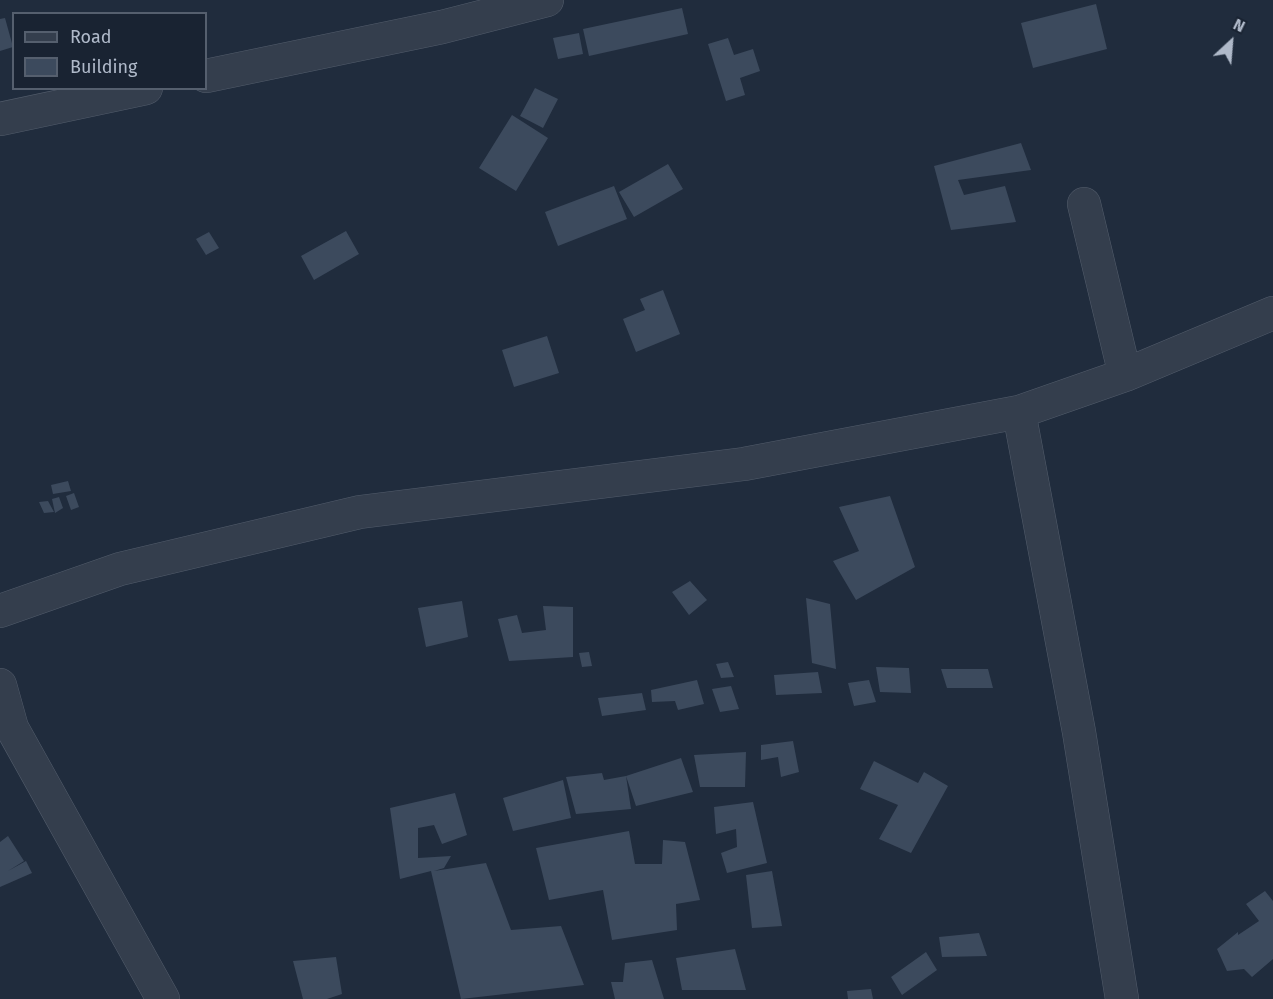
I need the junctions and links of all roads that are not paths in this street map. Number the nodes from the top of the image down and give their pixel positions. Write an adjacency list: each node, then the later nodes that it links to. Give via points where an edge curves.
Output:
1 (547, 0): 2 (street, via 442,27)
2 (207, 76)
3 (137, 90): 4 (street)
4 (0, 119)
5 (1084, 204): 7 (street)
6 (1273, 313): 7 (street)
7 (1125, 375): 8 (street)
8 (1019, 412): 9 (street, via 744,464 360,512 120,569); 12 (street, via 1079,732)
9 (0, 611)
10 (0, 685): 11 (street, via 12,728)
11 (163, 999)
12 (1122, 999)

